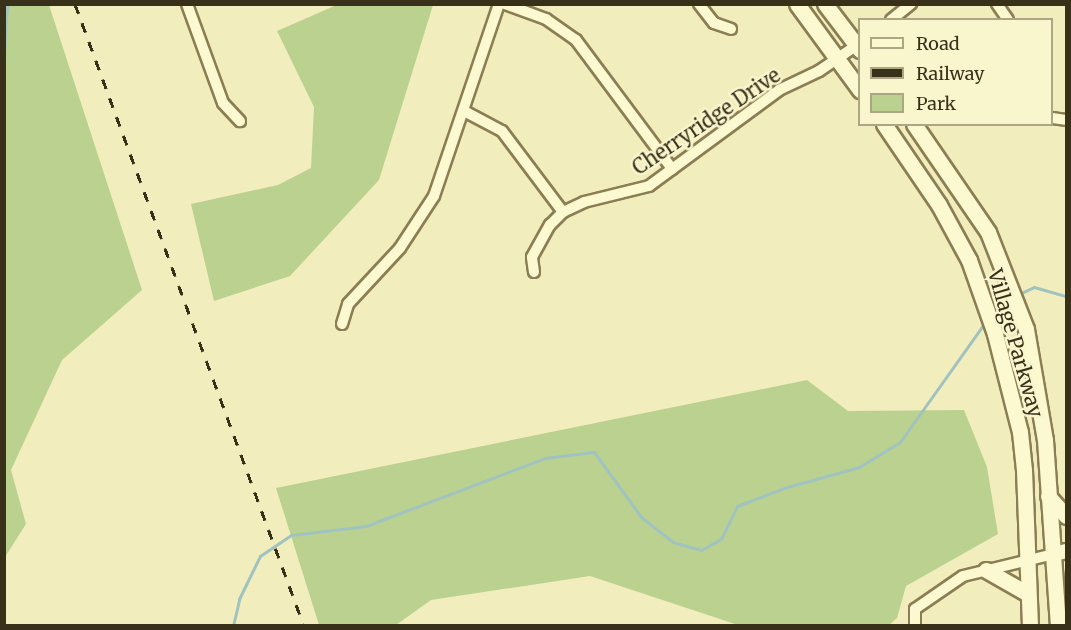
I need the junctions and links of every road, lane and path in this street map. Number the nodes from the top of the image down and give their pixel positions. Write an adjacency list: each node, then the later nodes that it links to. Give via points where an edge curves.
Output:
1 (187, 4): 16 (street, via 223,102)
2 (498, 4): 15 (street)
3 (505, 4): 19 (street, via 546,19 576,40)
4 (699, 4): 11 (street, via 714,23)
5 (797, 4): 13 (main road)
6 (825, 4): 12 (main road)
7 (911, 4): 9 (street)
8 (997, 4): 10 (street)
9 (894, 18)
10 (1007, 18)
11 (731, 29)
12 (858, 46): 13 (street, Cherryridge Drive)
13 (838, 59): 14 (main road); 19 (street, Cherryridge Drive, via 779,90)
14 (858, 87)
15 (464, 111): 20 (street, via 502,131); 22 (street, via 446,166 421,219 348,304)
16 (240, 122)
17 (885, 126): 26 (main road, Village Parkway, via 939,205 981,286 1012,395 1024,471)
18 (915, 126): 23 (main road, Village Parkway, via 972,204 1005,271 1026,329 1036,379)
19 (672, 169): 20 (street, Cherryridge Drive, via 643,188 584,202)
20 (563, 212): 21 (street, Cherryridge Drive, via 550,225 532,257)
21 (534, 272)
22 (342, 324)
23 (1048, 496): 24 (main road); 25 (main road, Village Parkway)
24 (1066, 516)
25 (1060, 553): 26 (street); 30 (main road, Village Parkway)
26 (1027, 562): 27 (street); 29 (main road, Village Parkway)
27 (986, 570): 29 (main road); 31 (street, via 963,576 931,595 915,609)
28 (1066, 573): 30 (main road)
29 (1028, 594): 32 (main road, Village Parkway)
30 (1056, 595): 33 (main road, Village Parkway)
31 (915, 626)
32 (1030, 626)
33 (1058, 626)

